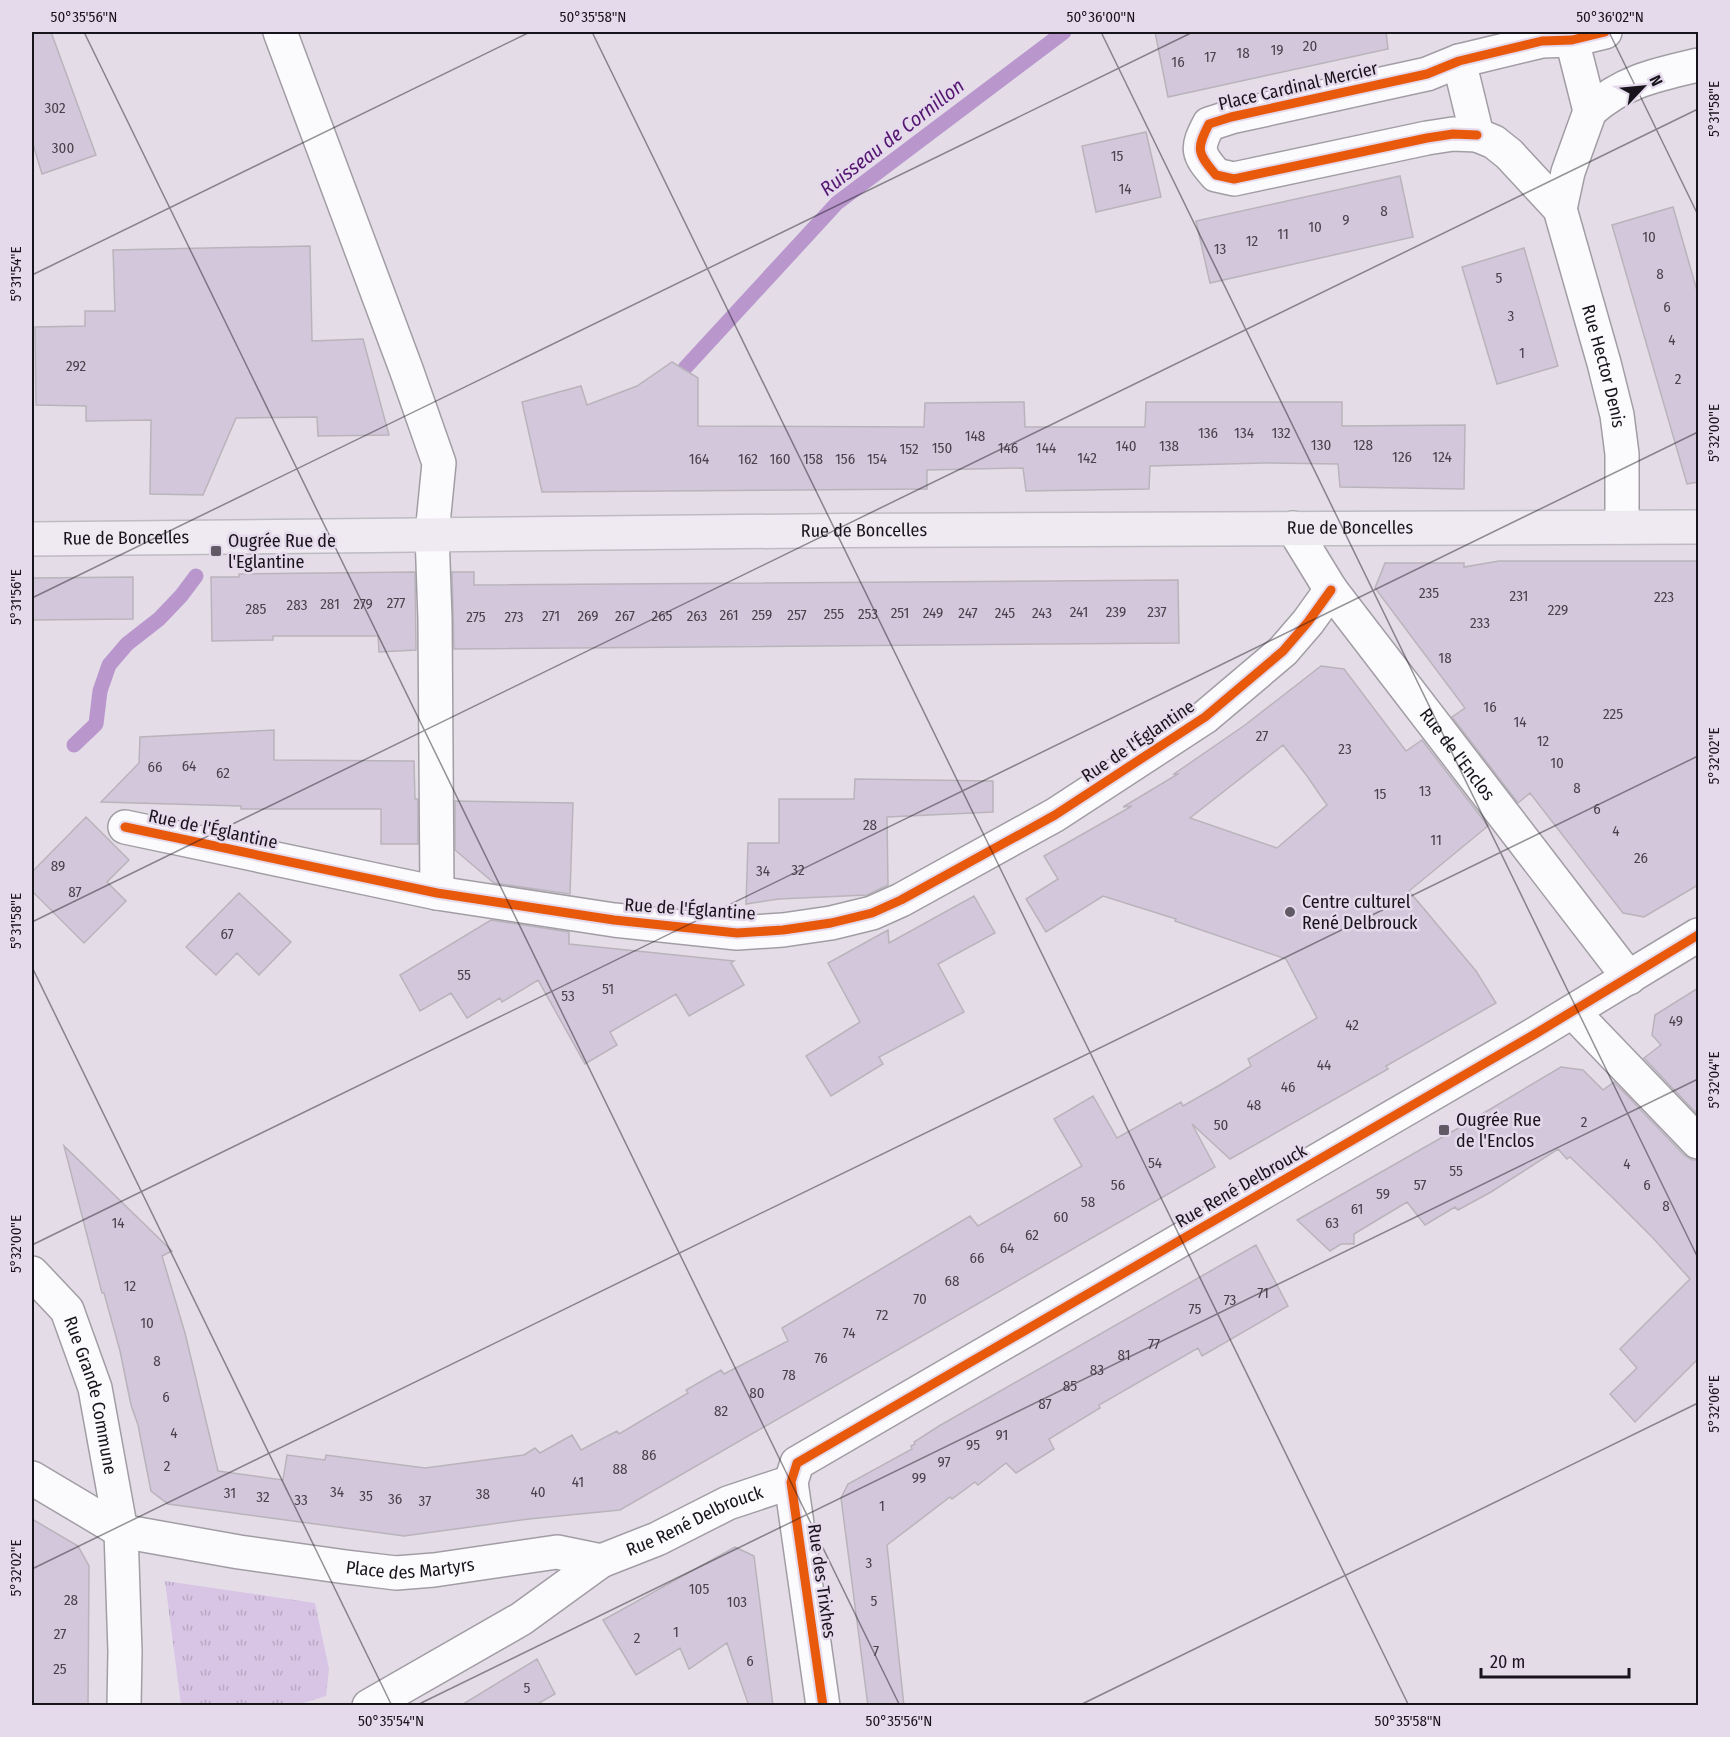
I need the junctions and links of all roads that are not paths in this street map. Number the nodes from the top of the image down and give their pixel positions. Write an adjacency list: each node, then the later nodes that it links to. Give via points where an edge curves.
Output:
1 (280, 32): 12 (street, via 439,463)
2 (1605, 32): 3 (street, Place Cardinal Mercier)
3 (1572, 40): 4 (street, Place Cardinal Mercier, via 1542,41); 6 (street)
4 (1459, 61): 7 (street); 7 (street, Place Cardinal Mercier, via 1427,74 1209,124 1200,142 1202,159 1215,175 1234,179 1427,138)
5 (1698, 65): 6 (street, via 1642,79 1606,97)
6 (1590, 111): 8 (street, via 1568,172)
7 (1477, 135): 8 (street, Place Cardinal Mercier, via 1509,154)
8 (1560, 209): 9 (street, Rue Hector Denis, via 1617,415 1622,454)
9 (1622, 527): 10 (main road, Rue de Boncelles); 11 (main road, Rue de Boncelles)
10 (1698, 527)
11 (1293, 528): 12 (main road, Rue de Boncelles); 14 (street, Rue de l'Enclos)
12 (432, 534): 13 (main road, Rue de Boncelles); 16 (street)
13 (32, 539)
14 (1331, 590): 16 (street, Rue de l'Églantine, via 1283,651 1205,717 1054,815 872,913 802,928 736,933 614,920); 18 (street, Rue de l'Enclos)
15 (125, 827): 16 (street, Rue de l'Églantine)
16 (437, 893)
17 (1698, 935): 18 (street, Rue René Delbrouck)
18 (1629, 978): 19 (street, Rue René Delbrouck)
19 (1573, 1012): 20 (street); 22 (street, Rue René Delbrouck)
20 (1698, 1142)
21 (32, 1273): 24 (street, Rue Grande Commune, via 67,1310 95,1388)
22 (794, 1472): 25 (street, Rue René Delbrouck, via 657,1539); 28 (street, Rue des Trixhes)
23 (32, 1478): 24 (street)
24 (121, 1531): 25 (street, Place des Martyrs, via 396,1573 557,1552); 26 (street)
25 (601, 1561): 27 (street, via 521,1619)
26 (124, 1706)
27 (369, 1706)
28 (823, 1706)

